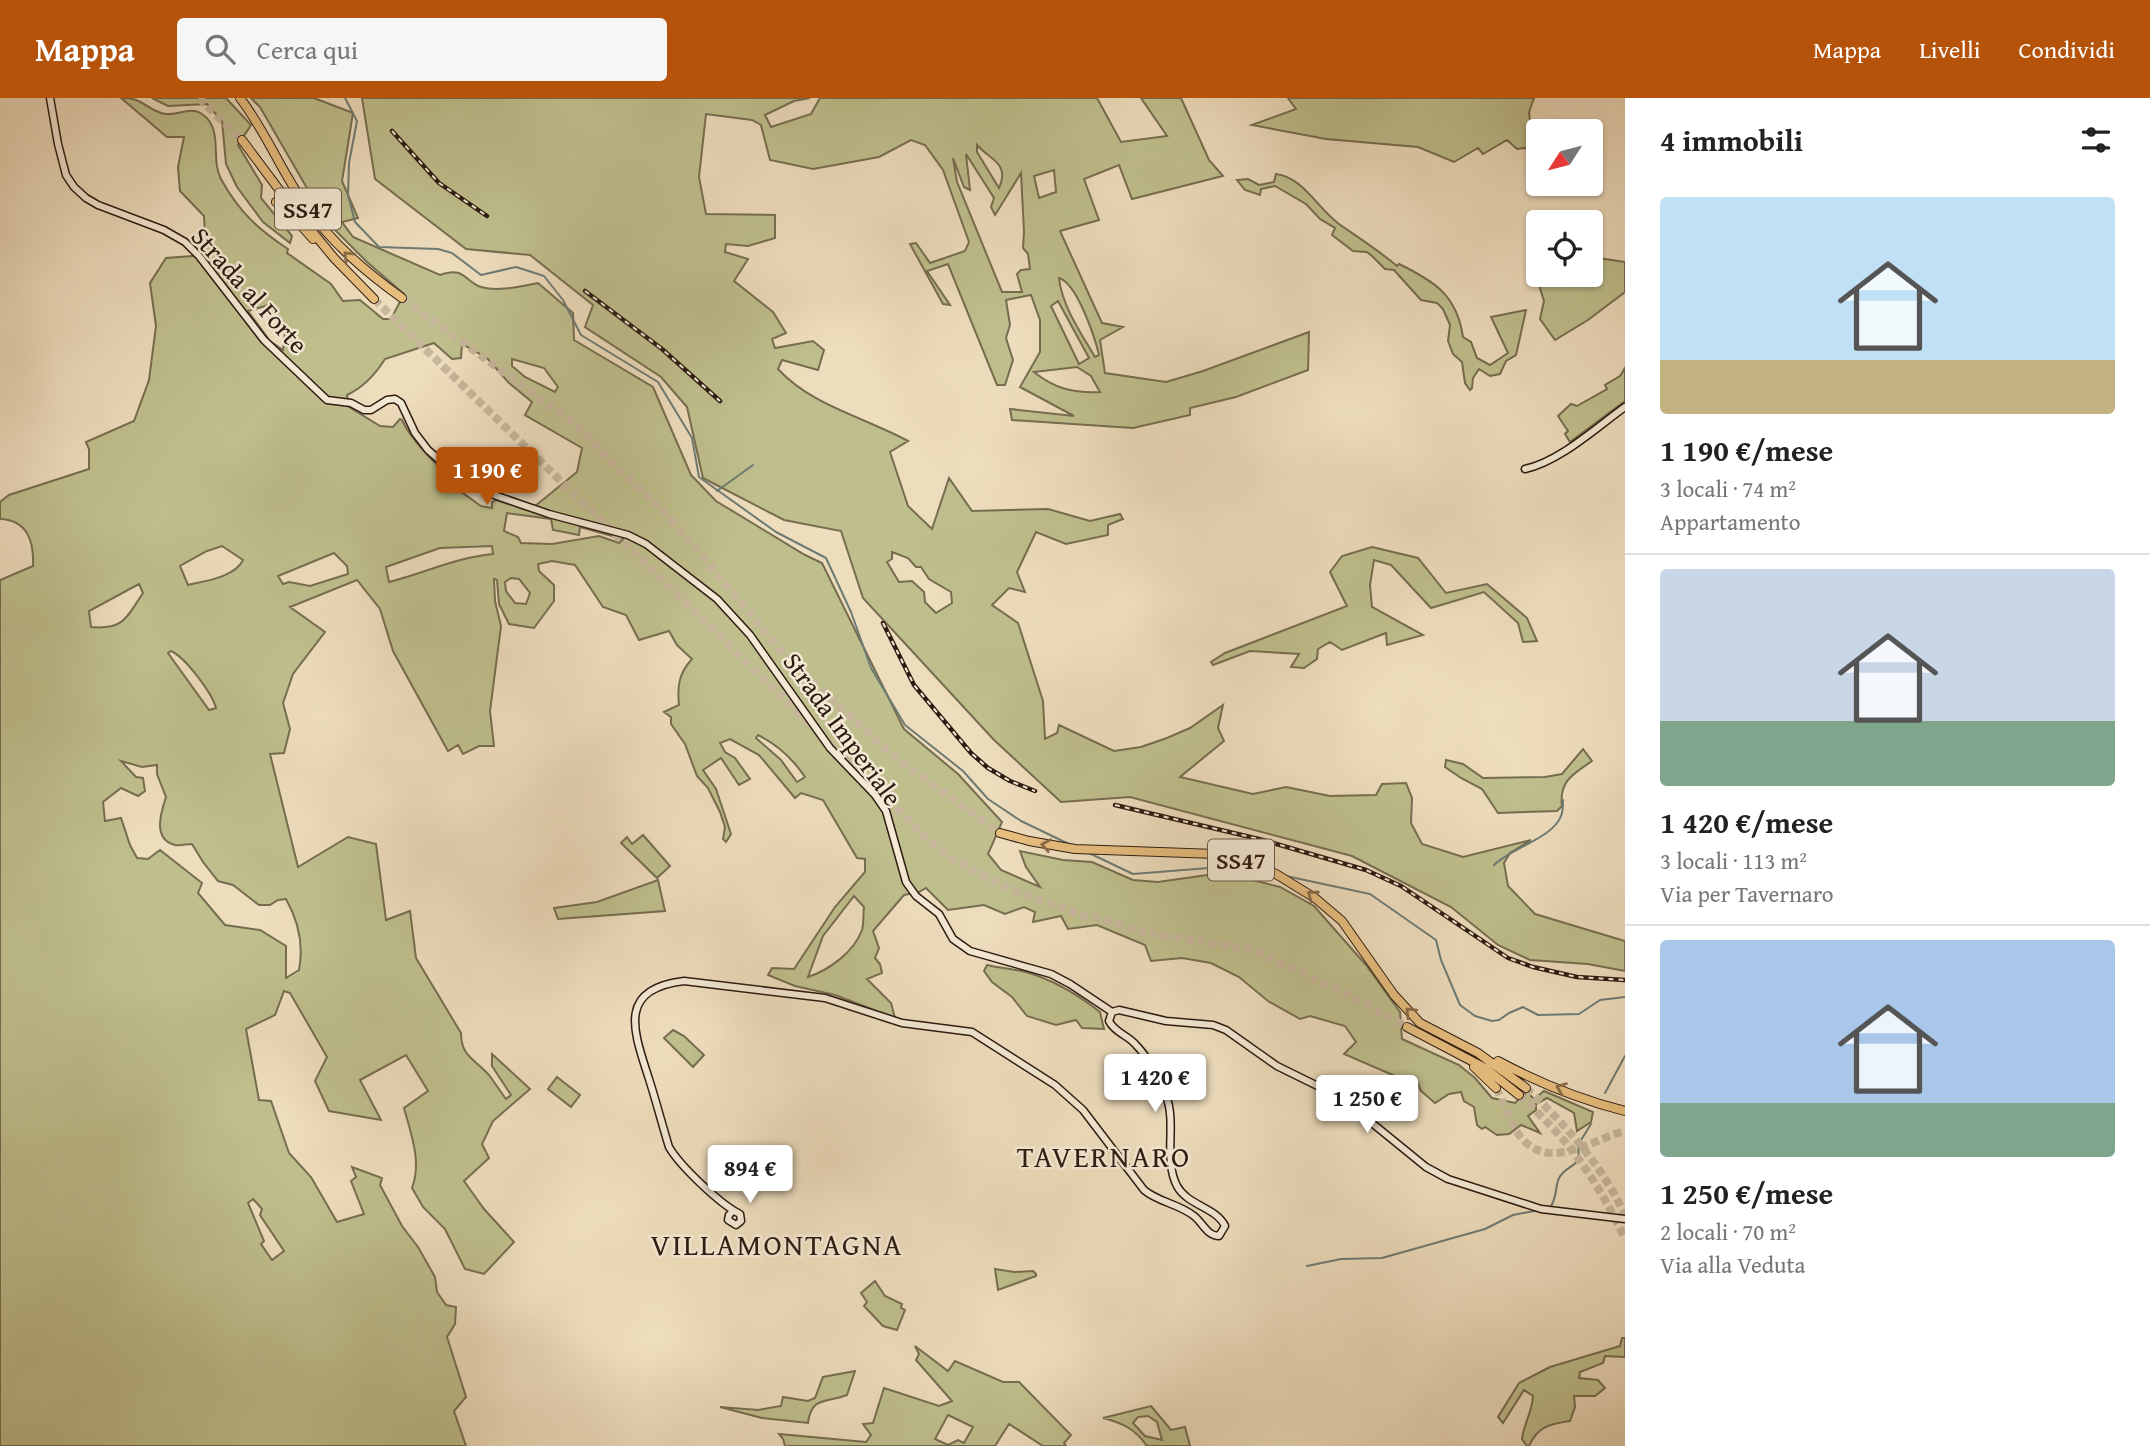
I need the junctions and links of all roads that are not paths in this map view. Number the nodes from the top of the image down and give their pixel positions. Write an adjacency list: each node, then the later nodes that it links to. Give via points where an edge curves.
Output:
1 (50, 98): 8 (street, Strada al Forte, via 66,176 86,198 185,242 264,340 327,400 364,410 387,400)
2 (240, 98): 6 (highway, SS47, one-way to 2, via 346,254 307,208)
3 (242, 140): 5 (highway, SS47)
4 (276, 202): 5 (highway)
5 (334, 258): 7 (highway, SS47)
6 (401, 298)
7 (374, 299)
8 (401, 403): 12 (street, Strada Imperiale, via 415,433 453,472 494,495 628,535 708,591 750,635 830,748 875,795 886,811 906,882 939,914 953,939 970,951 1051,974)
9 (1625, 407): 10 (street, via 1570,447)
10 (1525, 469)
11 (1000, 832): 14 (highway, SS47, one-way to 11, via 1414,1017 1342,921 1289,881 1251,863 1216,854 1058,847)
12 (1112, 1012): 19 (street, via 1113,1028 1140,1048 1167,1099 1176,1184 1185,1196 1222,1219 1222,1234 1214,1237 1195,1216 1144,1191 1083,1110 972,1032 902,1023 808,995 668,983 639,1004 634,1021 636,1041 669,1147 677,1160); 20 (street, via 1226,1030 1284,1070 1340,1097 1426,1167 1448,1179 1541,1209)
13 (1407, 1027): 14 (highway, SS47)
14 (1475, 1057): 15 (highway, via 1474,1067); 16 (highway, SS47); 17 (highway, SS47); 18 (highway, one-way to 14)
15 (1496, 1088)
16 (1526, 1088)
17 (1519, 1095)
18 (1625, 1111)
19 (733, 1211)
20 (1625, 1219)

